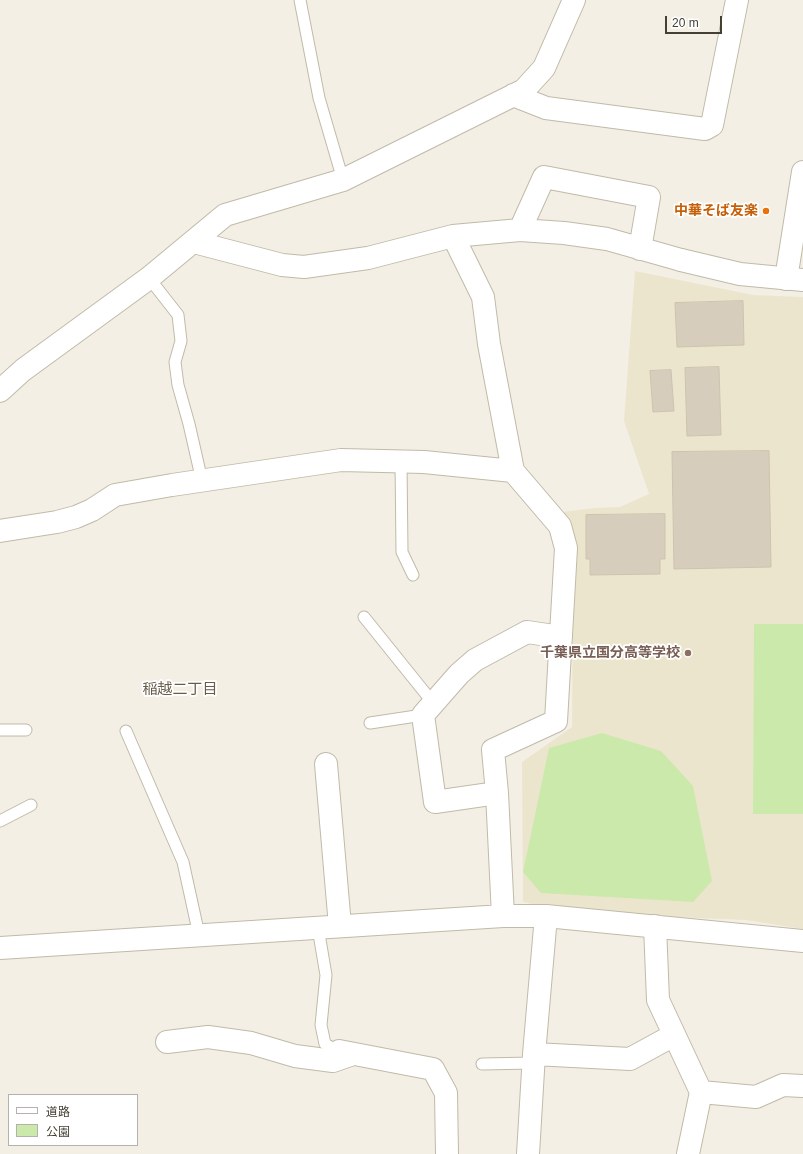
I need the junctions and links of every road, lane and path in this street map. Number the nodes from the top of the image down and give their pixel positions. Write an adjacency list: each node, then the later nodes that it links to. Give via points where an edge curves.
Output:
1 (300, 0): 6 (lane, via 319,98)
2 (574, 0): 4 (street, via 544,68 531,85)
3 (737, 0): 4 (street, via 712,125 705,129 546,108)
4 (513, 95): 6 (street)
5 (803, 172): 12 (street)
6 (343, 180): 9 (street, via 225,215)
7 (520, 230): 8 (street); 10 (street, via 564,232 607,239); 10 (street, via 544,177 649,197)
8 (453, 236): 9 (street, via 368,258 304,267 282,265); 15 (street, via 483,297)
9 (194, 242): 11 (street)
10 (640, 249): 12 (street, via 740,274)
11 (149, 278): 13 (street, via 23,370); 16 (lane, via 178,315 181,341 175,362 178,385 190,424)
12 (795, 280)
13 (0, 391)
14 (402, 462): 15 (street); 16 (street, via 341,460); 18 (lane, via 402,552)
15 (513, 470): 20 (street, via 560,526 566,548)
16 (202, 481): 17 (street, via 115,495 76,517)
17 (0, 531)
18 (413, 575)
19 (364, 617): 21 (lane)
20 (561, 637): 21 (street, via 527,632 505,643 475,660); 27 (street, via 556,721 493,750)
21 (428, 709): 22 (lane); 27 (street, via 435,802)
22 (370, 723)
23 (0, 730): 24 (lane)
24 (26, 730)
25 (126, 731): 35 (lane, via 183,862)
26 (326, 764): 32 (street)
27 (497, 793): 30 (street)
28 (31, 805): 29 (lane)
29 (0, 821)
30 (503, 916): 31 (street); 32 (street)
31 (546, 916): 33 (street); 41 (street)
32 (340, 926): 34 (street)
33 (655, 926): 36 (street); 38 (street, via 658,1000)
34 (318, 928): 35 (street); 40 (lane, via 326,975 321,1025 325,1044)
35 (199, 935): 37 (street)
36 (803, 941)
37 (0, 948)
38 (674, 1035): 41 (street, via 630,1059); 44 (street)
39 (167, 1042): 40 (street, via 208,1037 251,1043 294,1056 333,1061)
40 (345, 1052): 45 (street, via 434,1069 446,1093)
41 (533, 1059): 42 (lane); 46 (street)
42 (482, 1064)
43 (803, 1086): 44 (street, via 783,1085 756,1097)
44 (702, 1092): 47 (street)
45 (447, 1154)
46 (528, 1154)
47 (688, 1154)

